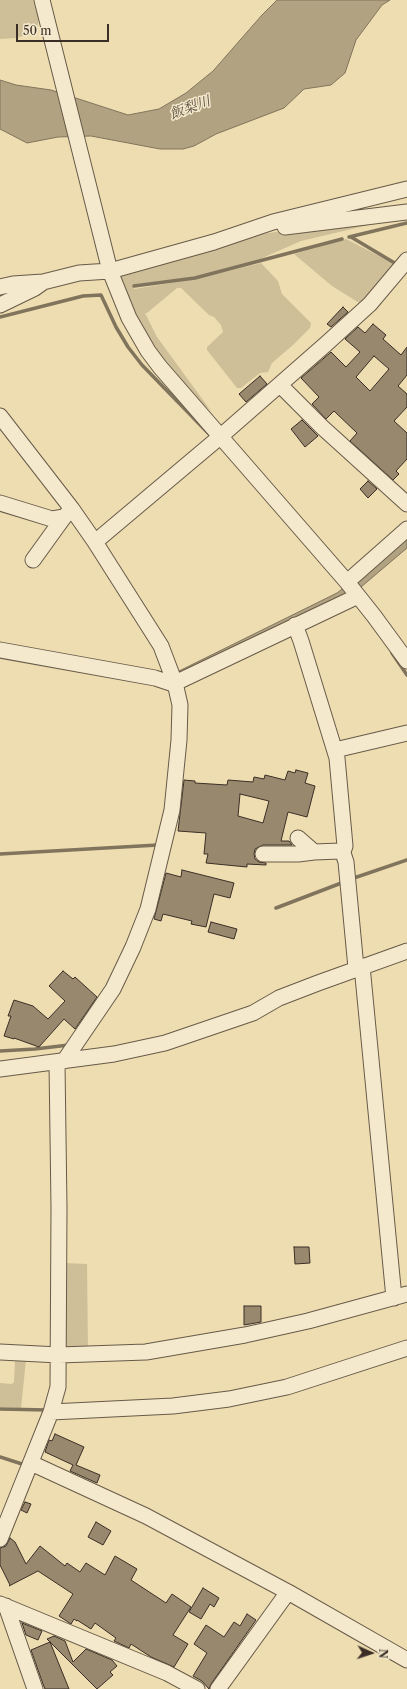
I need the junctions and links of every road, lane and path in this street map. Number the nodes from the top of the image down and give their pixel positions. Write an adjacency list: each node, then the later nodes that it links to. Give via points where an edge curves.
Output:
1 (42, 0): 6 (street)
2 (407, 189): 4 (street)
3 (407, 212): 4 (street, via 278,228)
4 (254, 228): 6 (street, via 214,242)
5 (407, 262): 10 (street, via 370,304)
6 (109, 264): 7 (street); 12 (street, via 129,318 148,351)
7 (43, 282): 8 (street); 9 (street)
8 (0, 287)
9 (0, 305)
10 (280, 385): 12 (street); 14 (street)
11 (0, 416): 15 (street)
12 (221, 436): 17 (street); 19 (street)
13 (0, 503): 15 (street, via 52,519)
14 (407, 504)
15 (68, 513): 17 (street); 18 (street)
16 (407, 529): 19 (street)
17 (95, 542): 23 (street, via 161,646)
18 (33, 560)
19 (352, 588): 20 (street); 22 (street)
20 (294, 625): 23 (street); 25 (street, via 304,648)
21 (0, 650): 23 (street)
22 (407, 661)
23 (173, 683): 32 (street, via 178,692 180,720 173,803 148,909 113,989)
24 (407, 733): 25 (street)
25 (335, 750): 27 (street, via 345,846)
26 (298, 838): 28 (street)
27 (340, 851): 28 (street); 31 (street, via 346,862)
28 (314, 852): 29 (street)
29 (263, 854)
30 (407, 951): 31 (street)
31 (359, 967): 32 (street, via 285,996 253,1013 165,1043); 34 (street)
32 (60, 1062): 33 (street); 37 (street)
33 (0, 1069)
34 (400, 1296): 37 (street, via 245,1335 146,1352)
35 (407, 1348): 38 (street, via 287,1387 229,1399 173,1406)
36 (0, 1352): 37 (street)
37 (59, 1355): 38 (street, via 58,1387)
38 (51, 1412): 39 (street)
39 (31, 1463): 40 (street); 41 (street, via 146,1516)
40 (0, 1539)
41 (288, 1592): 43 (street); 46 (street)
42 (3, 1605): 44 (street); 45 (street, via 167,1672)
43 (407, 1660)
44 (35, 1689)
45 (197, 1689)
46 (218, 1689)

